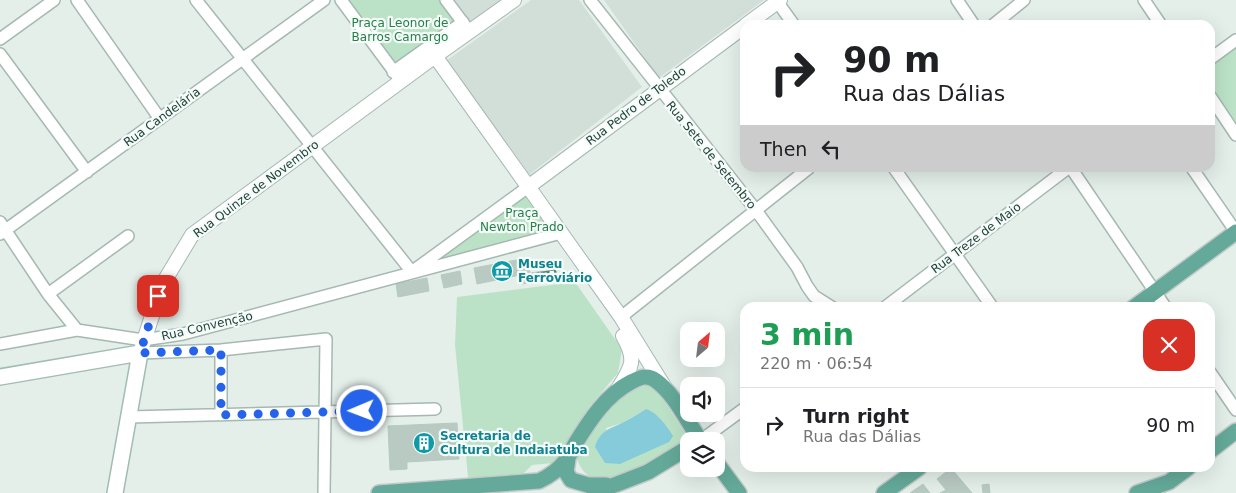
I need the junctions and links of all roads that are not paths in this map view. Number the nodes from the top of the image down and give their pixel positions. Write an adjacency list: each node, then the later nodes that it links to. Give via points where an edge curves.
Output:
1 (54, 0): 20 (street)
2 (77, 0): 29 (street)
3 (196, 0): 25 (street)
4 (324, 0): 25 (street, Rua Candelária)
5 (341, 0): 26 (street)
6 (446, 0): 18 (street)
7 (514, 0): 18 (street, Rua Quinze de Novembro)
8 (590, 0): 27 (street, Rua Sete de Setembro)
9 (957, 0): 15 (street)
10 (1024, 0): 16 (street)
11 (1144, 0): 17 (street)
12 (778, 1): 13 (street, Rua Pedro de Toledo); 14 (street)
13 (753, 20)
14 (791, 20)
15 (971, 20)
16 (999, 20)
17 (1158, 20)
18 (466, 27): 24 (street, Rua Quinze de Novembro); 26 (street)
19 (740, 29): 27 (street, Rua Pedro de Toledo)
20 (0, 39)
21 (1236, 40): 23 (street)
22 (0, 54): 32 (street)
23 (1215, 55)
24 (434, 56): 26 (street, Rua Quinze de Novembro); 38 (street)
25 (242, 59): 29 (street, Rua Candelária); 31 (street)
26 (397, 76): 31 (street, Rua Quinze de Novembro)
27 (659, 89): 38 (street, Rua Pedro de Toledo); 39 (street, Rua Sete de Setembro)
28 (1215, 103): 30 (street)
29 (160, 118): 32 (street, Rua Candelária)
30 (1236, 134)
31 (312, 147): 45 (street); 56 (street, Rua Quinze de Novembro, via 192,235 162,284)
32 (87, 172): 40 (street, Rua Candelária)
33 (804, 172): 39 (street)
34 (897, 172): 44 (street)
35 (1065, 172): 44 (street, Rua Treze de Maio)
36 (1073, 172): 46 (street)
37 (1195, 172): 41 (street)
38 (528, 186): 42 (street); 45 (street)
39 (755, 209): 48 (street, Rua Sete de Setembro, via 814,296); 53 (street)
40 (2, 229): 47 (street)
41 (1236, 232): 46 (main road)
42 (561, 234): 45 (street); 53 (street)
43 (128, 236): 47 (street)
44 (955, 254): 49 (street, Rua Treze de Maio); 50 (street)
45 (412, 272): 56 (street, Rua Convenção)
46 (1156, 292): 51 (main road); 52 (street)
47 (48, 294): 54 (street)
48 (824, 302)
49 (892, 302)
50 (990, 302)
51 (1142, 302)
52 (1162, 302)
53 (621, 317): 60 (street, via 618,328 632,351 632,361); 61 (street)
54 (77, 330): 55 (street, Rua Convenção); 56 (street, Rua Convenção)
55 (0, 344)
56 (142, 347): 57 (street); 58 (main road); 67 (main road, Rua Quinze de Novembro)
57 (221, 350): 64 (street, via 326,339); 66 (street)
58 (0, 377)
59 (1215, 379): 63 (street)
60 (618, 389): 61 (main road, via 638,378 650,377); 73 (main road, via 586,427)
61 (667, 392): 69 (main road)
62 (435, 409): 64 (street)
63 (1236, 410)
64 (325, 412): 66 (street); 80 (street)
65 (740, 412): 70 (street)
66 (221, 415): 67 (street)
67 (129, 417): 79 (main road, Rua Quinze de Novembro)
68 (1236, 431): 71 (main road)
69 (691, 432)
70 (712, 432)
71 (1215, 447)
72 (680, 453): 77 (main road, via 648,472)
73 (568, 459): 77 (main road, via 566,472 571,480 588,485); 78 (main road, via 553,474 539,481)
74 (913, 472): 84 (main road)
75 (1183, 472): 85 (main road, via 1169,482)
76 (725, 474): 83 (main road)
77 (615, 485): 82 (main road)
78 (461, 490): 81 (main road)
79 (115, 493)
80 (324, 493)
81 (379, 493)
82 (594, 493)
83 (739, 493)
84 (884, 493)
85 (1137, 493)

